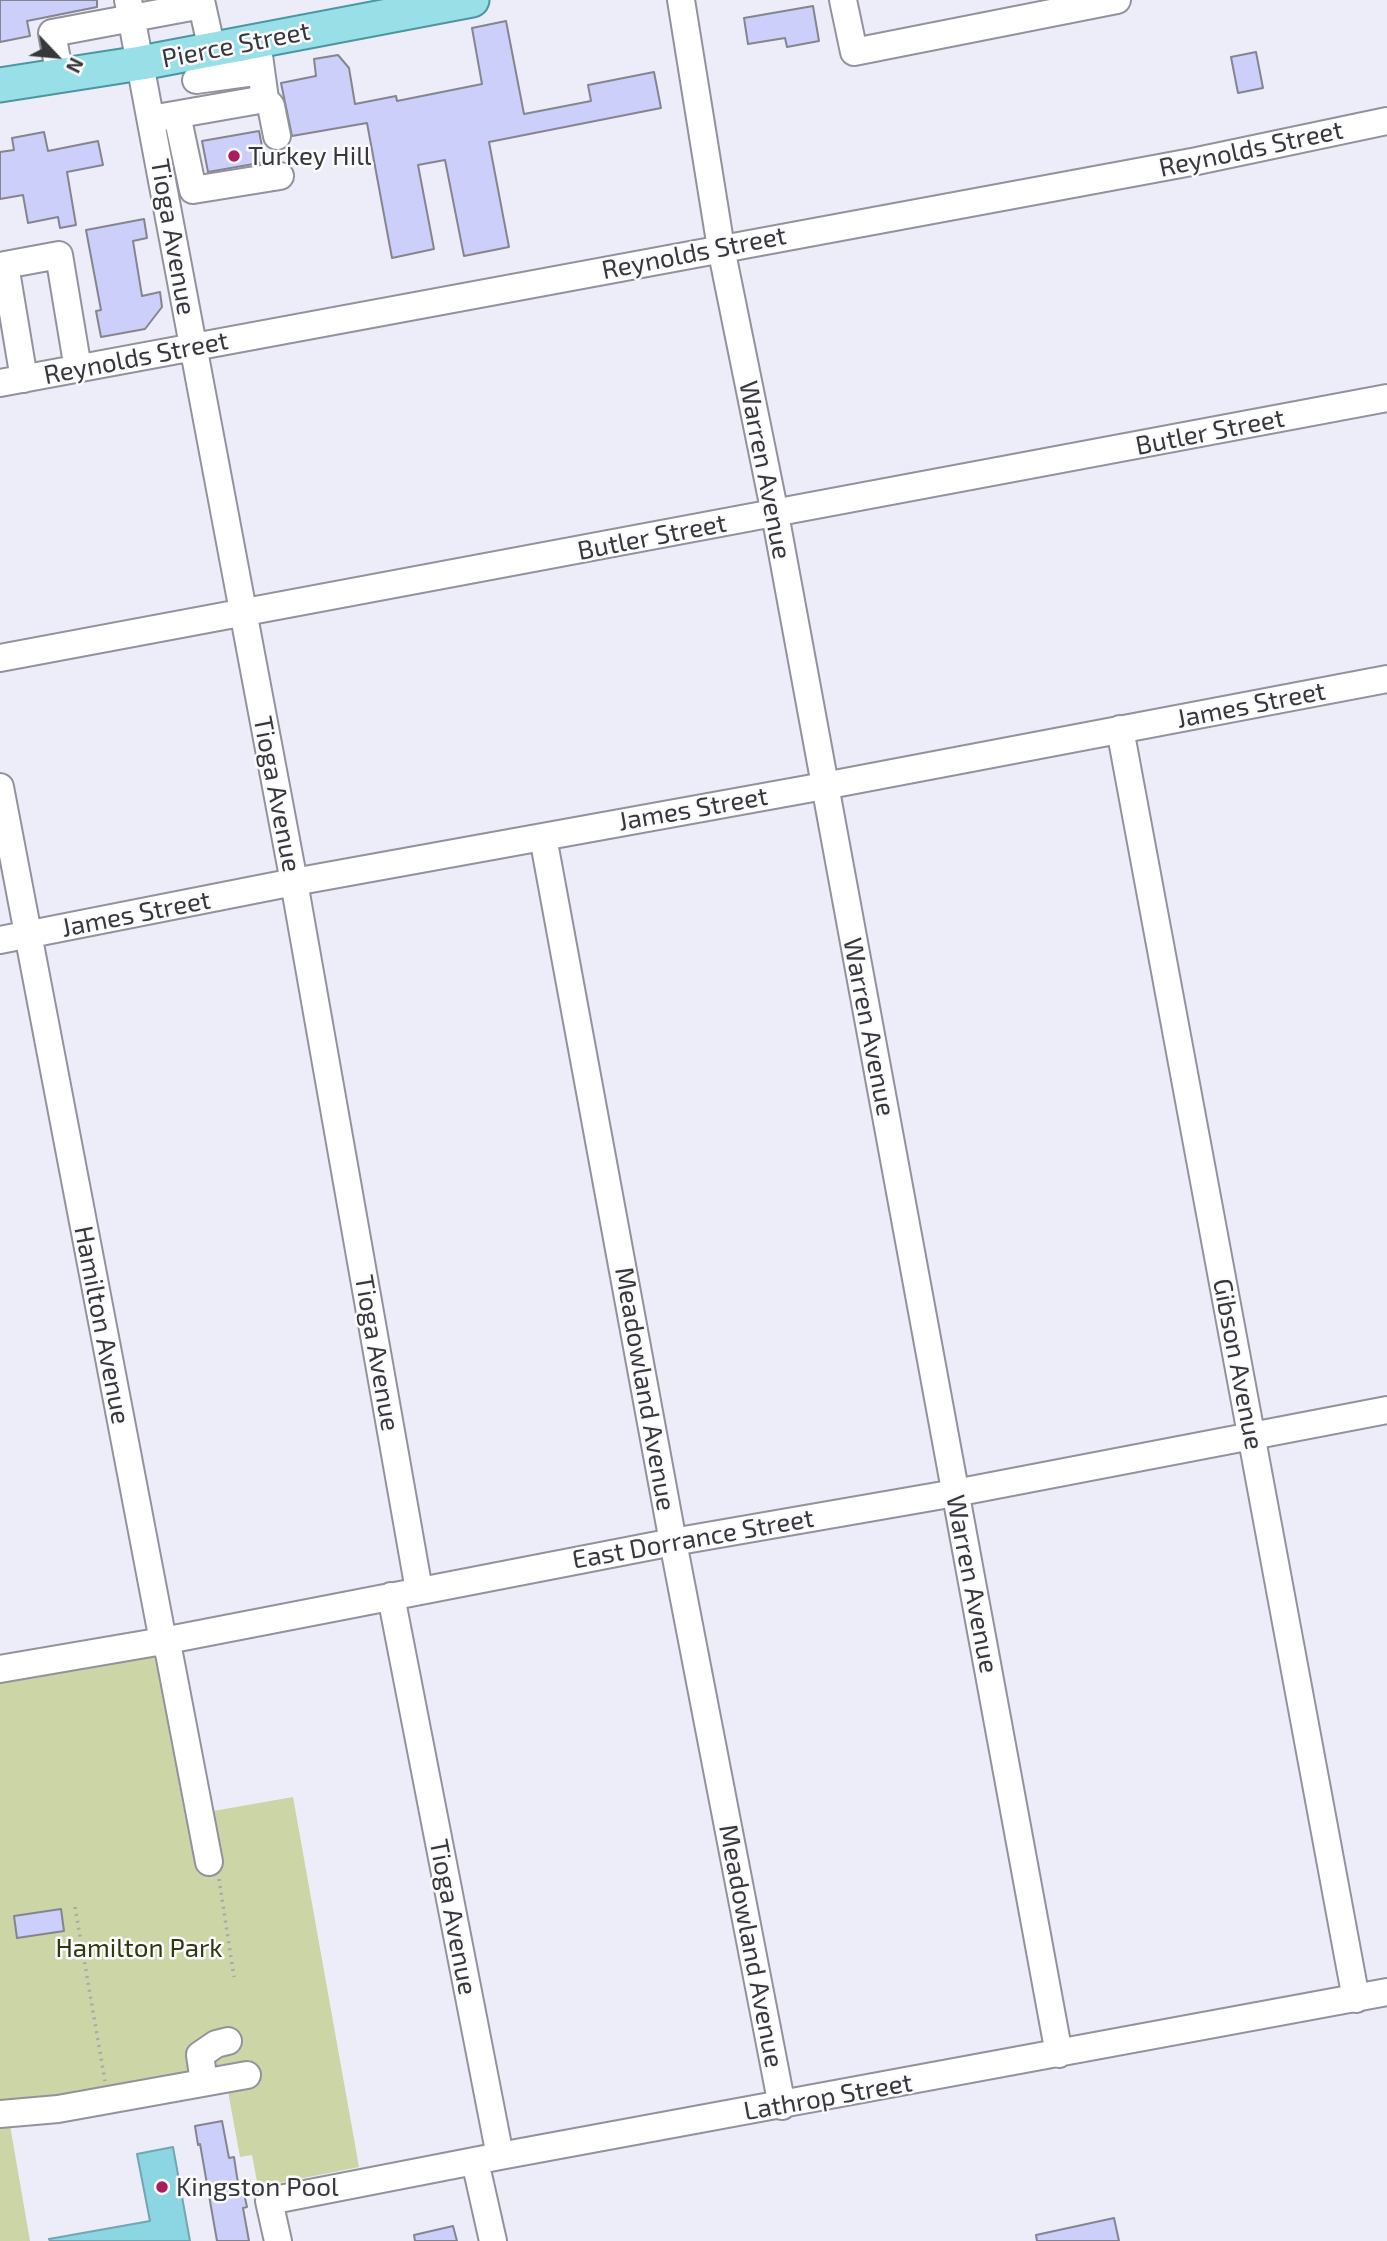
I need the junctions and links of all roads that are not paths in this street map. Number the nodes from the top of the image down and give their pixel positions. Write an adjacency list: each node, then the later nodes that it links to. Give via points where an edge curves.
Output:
1 (472, 0): 5 (main road, Pierce Street)
2 (681, 0): 18 (street, Warren Avenue)
3 (844, 0): 6 (street, via 854,52)
4 (1117, 0): 6 (street)
5 (405, 6): 8 (main road, Pierce Street)
6 (1059, 6)
7 (130, 9): 9 (street, via 202,5); 10 (street, Tioga Avenue); 11 (street, via 52,33)
8 (259, 56): 9 (main road, Pierce Street); 13 (street)
9 (200, 61): 10 (main road, Pierce Street); 14 (street)
10 (141, 63): 11 (main road, Pierce Street); 14 (street, Tioga Avenue)
11 (60, 76): 12 (main road, Pierce Street)
12 (0, 85)
13 (265, 99): 14 (street); 16 (street, via 271,106)
14 (177, 115): 17 (street, via 193,190); 19 (street, Tioga Avenue)
15 (1387, 121): 18 (street, Reynolds Street, via 1197,161)
16 (277, 136)
17 (280, 176)
18 (721, 248): 19 (street, Reynolds Street); 23 (street, Warren Avenue)
19 (192, 348): 20 (street, Reynolds Street); 24 (street, Tioga Avenue)
20 (78, 369): 21 (street, Reynolds Street); 21 (street, via 59,255 5,265)
21 (12, 381)
22 (1387, 398): 23 (street, Butler Street)
23 (775, 514): 24 (street, Butler Street); 28 (street, Warren Avenue)
24 (243, 613): 25 (street, Butler Street); 31 (street, Tioga Avenue)
25 (0, 659)
26 (1387, 679): 27 (street, James Street)
27 (1120, 729): 28 (street, James Street); 35 (street, Gibson Avenue)
28 (824, 786): 30 (street, James Street); 36 (street, Warren Avenue)
29 (0, 787): 32 (street, Hamilton Avenue)
30 (543, 837): 31 (street, James Street); 37 (street, Meadowland Avenue)
31 (294, 882): 32 (street, James Street); 38 (street, Tioga Avenue)
32 (27, 935): 33 (street, James Street); 40 (street, Hamilton Avenue)
33 (0, 940)
34 (1387, 1410): 35 (street, East Dorrance Street)
35 (1252, 1438): 36 (street, East Dorrance Street); 44 (street, Gibson Avenue)
36 (955, 1493): 37 (street, East Dorrance Street); 46 (street, Warren Avenue)
37 (673, 1542): 38 (street, East Dorrance Street); 49 (street, Meadowland Avenue)
38 (419, 1590): 39 (street, East Dorrance Street)
39 (391, 1596): 40 (street, East Dorrance Street); 51 (street, Tioga Avenue)
40 (163, 1641): 41 (street, East Dorrance Street); 42 (street, Hamilton Avenue)
41 (0, 1669)
42 (209, 1862)
43 (1387, 1992): 44 (street, Lathrop Street)
44 (1356, 1999): 46 (street, Lathrop Street)
45 (228, 2041): 48 (street, via 200,2056)
46 (1059, 2054): 49 (street, Lathrop Street)
47 (247, 2075): 48 (street)
48 (204, 2082): 50 (street, via 58,2109)
49 (782, 2106): 51 (street, Lathrop Street)
50 (0, 2113)
51 (487, 2158): 52 (street, Lathrop Street, via 269,2201); 53 (street, Tioga Avenue)
52 (278, 2241)
53 (493, 2241)

